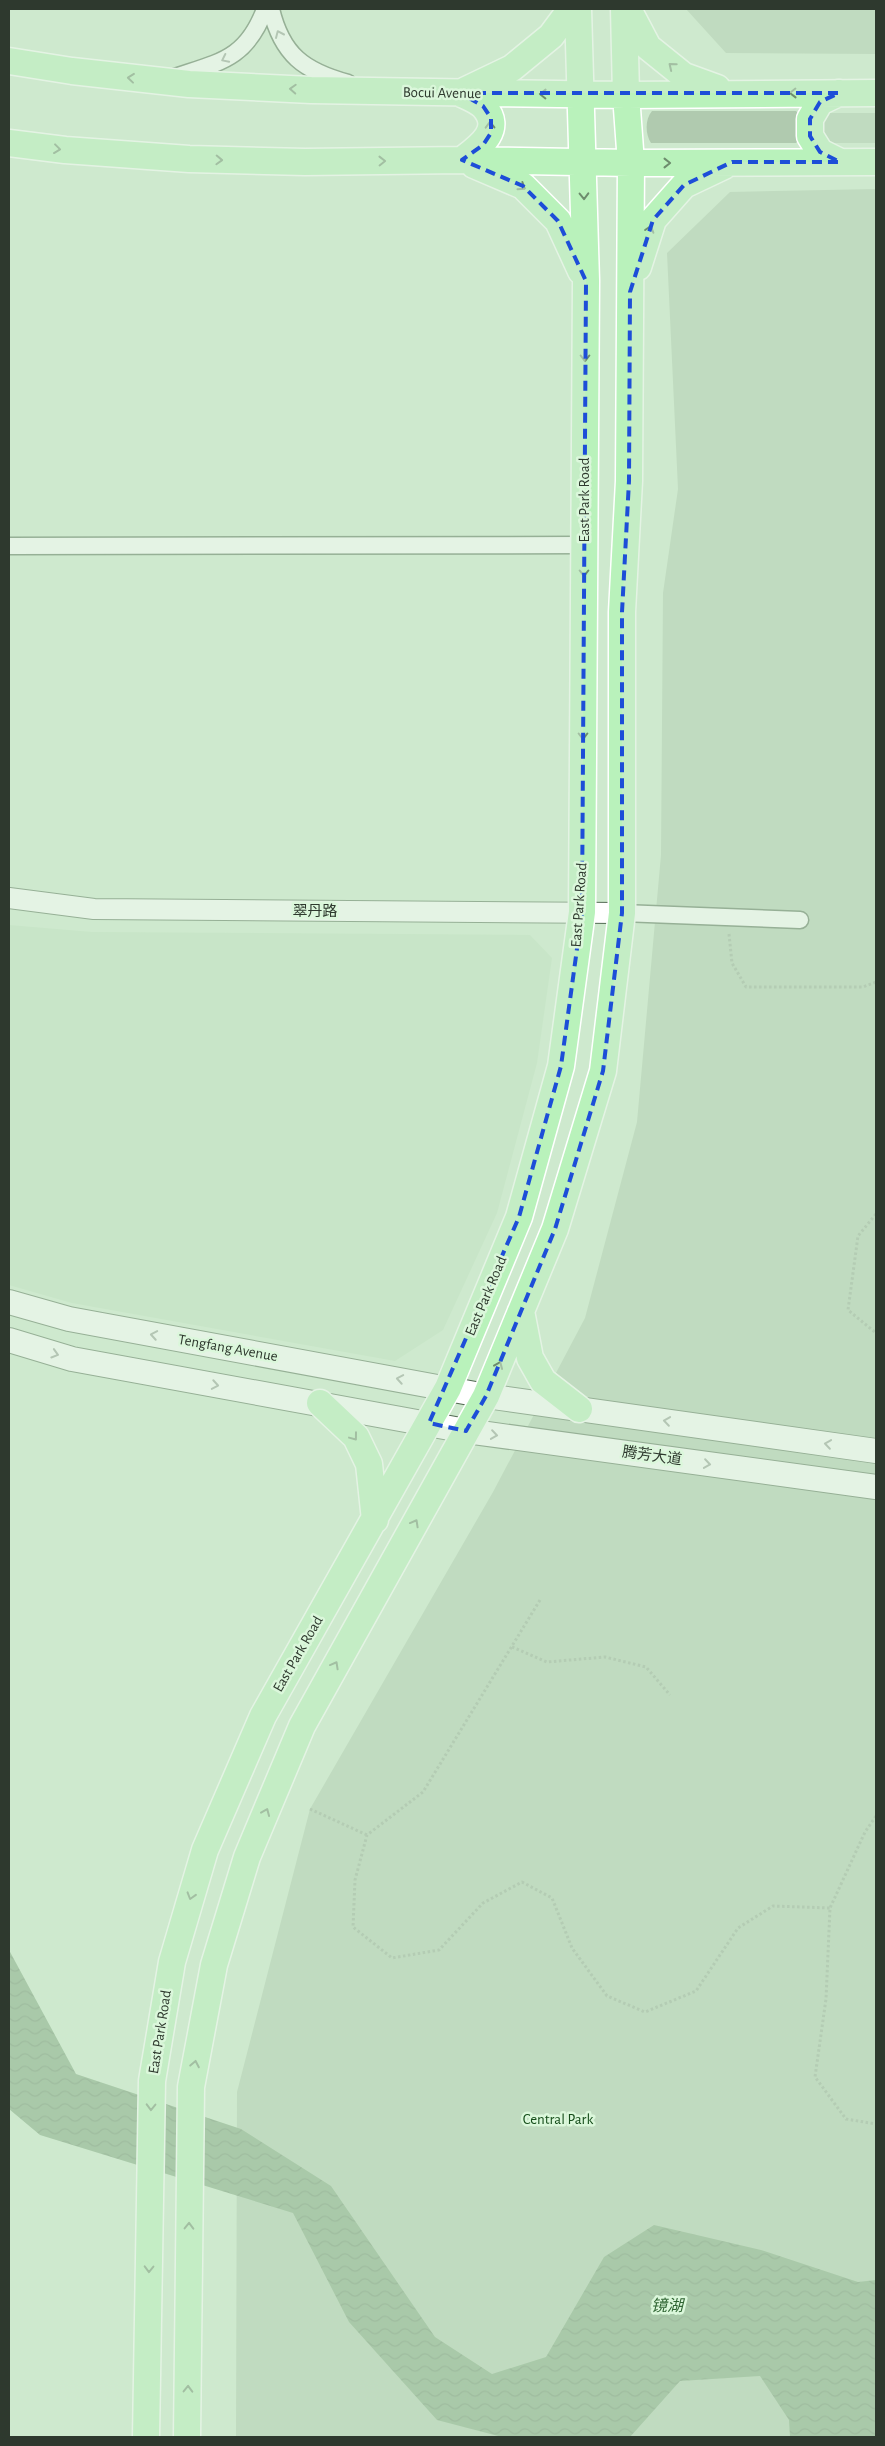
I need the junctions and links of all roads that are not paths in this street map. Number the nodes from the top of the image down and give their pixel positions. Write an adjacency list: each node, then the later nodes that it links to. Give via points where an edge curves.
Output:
1 (264, 9): 8 (street, one-way to 8, via 257,29 235,54)
2 (271, 9): 9 (street, one-way to 2, via 329,78 292,56 275,27)
3 (571, 9): 10 (main road, via 551,36 512,68)
4 (578, 9): 14 (main road, East Park Road)
5 (624, 9): 15 (main road)
6 (628, 9): 13 (main road, one-way to 6, via 684,76 648,47)
7 (14, 60): 8 (main road, Bocui Avenue, one-way to 7)
8 (160, 81): 9 (main road, Bocui Avenue, one-way to 8)
9 (377, 91): 10 (main road, Bocui Avenue)
10 (460, 93): 14 (main road, Bocui Avenue, one-way to 10); 17 (main road, one-way to 10, via 483,145 491,133 491,118 484,106)
11 (839, 93): 12 (main road, Bocui Avenue); 13 (main road, Bocui Avenue, one-way to 13); 20 (main road, via 820,102 810,120 810,136 820,152)
12 (876, 93)
13 (732, 94): 15 (main road, Bocui Avenue)
14 (579, 95): 15 (main road, Bocui Avenue); 18 (main road, East Park Road)
15 (626, 95): 22 (main road)
16 (9, 143): 17 (main road, one-way to 17, via 189,159 305,162)
17 (462, 160): 18 (main road); 23 (main road, one-way to 23, via 523,186 558,221)
18 (584, 162): 22 (main road); 23 (main road, East Park Road, one-way to 23)
19 (732, 162): 20 (main road); 22 (main road, one-way to 19); 24 (main road, one-way to 19, via 653,220 684,186)
20 (840, 162): 21 (main road)
21 (876, 162)
22 (631, 163): 24 (main road)
23 (586, 281): 25 (main road, East Park Road, one-way to 25)
24 (630, 292): 29 (main road, via 629,481 622,612)
25 (584, 545): 26 (street); 28 (main road, East Park Road, one-way to 28)
26 (9, 546)
27 (9, 898): 28 (street, 翠丹路, via 94,909)
28 (582, 912): 29 (street, 翠丹路); 34 (main road, East Park Road, via 561,1066 519,1217)
29 (622, 913): 30 (street); 32 (main road, via 603,1071 555,1229)
30 (800, 920)
31 (9, 1302): 34 (main road, Tengfang Avenue, one-way to 31, via 68,1319)
32 (521, 1311): 35 (main road, one-way to 32); 37 (main road, via 530,1358 543,1381)
33 (9, 1340): 36 (main road, one-way to 36, via 72,1359)
34 (448, 1388): 35 (main road); 38 (main road, East Park Road)
35 (486, 1396): 37 (main road); 39 (main road)
36 (320, 1403): 38 (main road); 42 (main road, one-way to 42, via 356,1437 369,1464)
37 (580, 1409): 40 (main road, one-way to 37)
38 (429, 1423): 39 (main road, 腾芳大道); 42 (main road, East Park Road)
39 (466, 1431): 41 (main road, 腾芳大道, one-way to 41); 44 (main road, one-way to 39, via 191,2087 214,1965 247,1857 302,1726)
40 (876, 1451)
41 (876, 1487)
42 (375, 1520): 43 (main road, East Park Road, one-way to 43, via 263,1716 205,1850 172,1962 152,2080)
43 (146, 2437)
44 (188, 2437)

